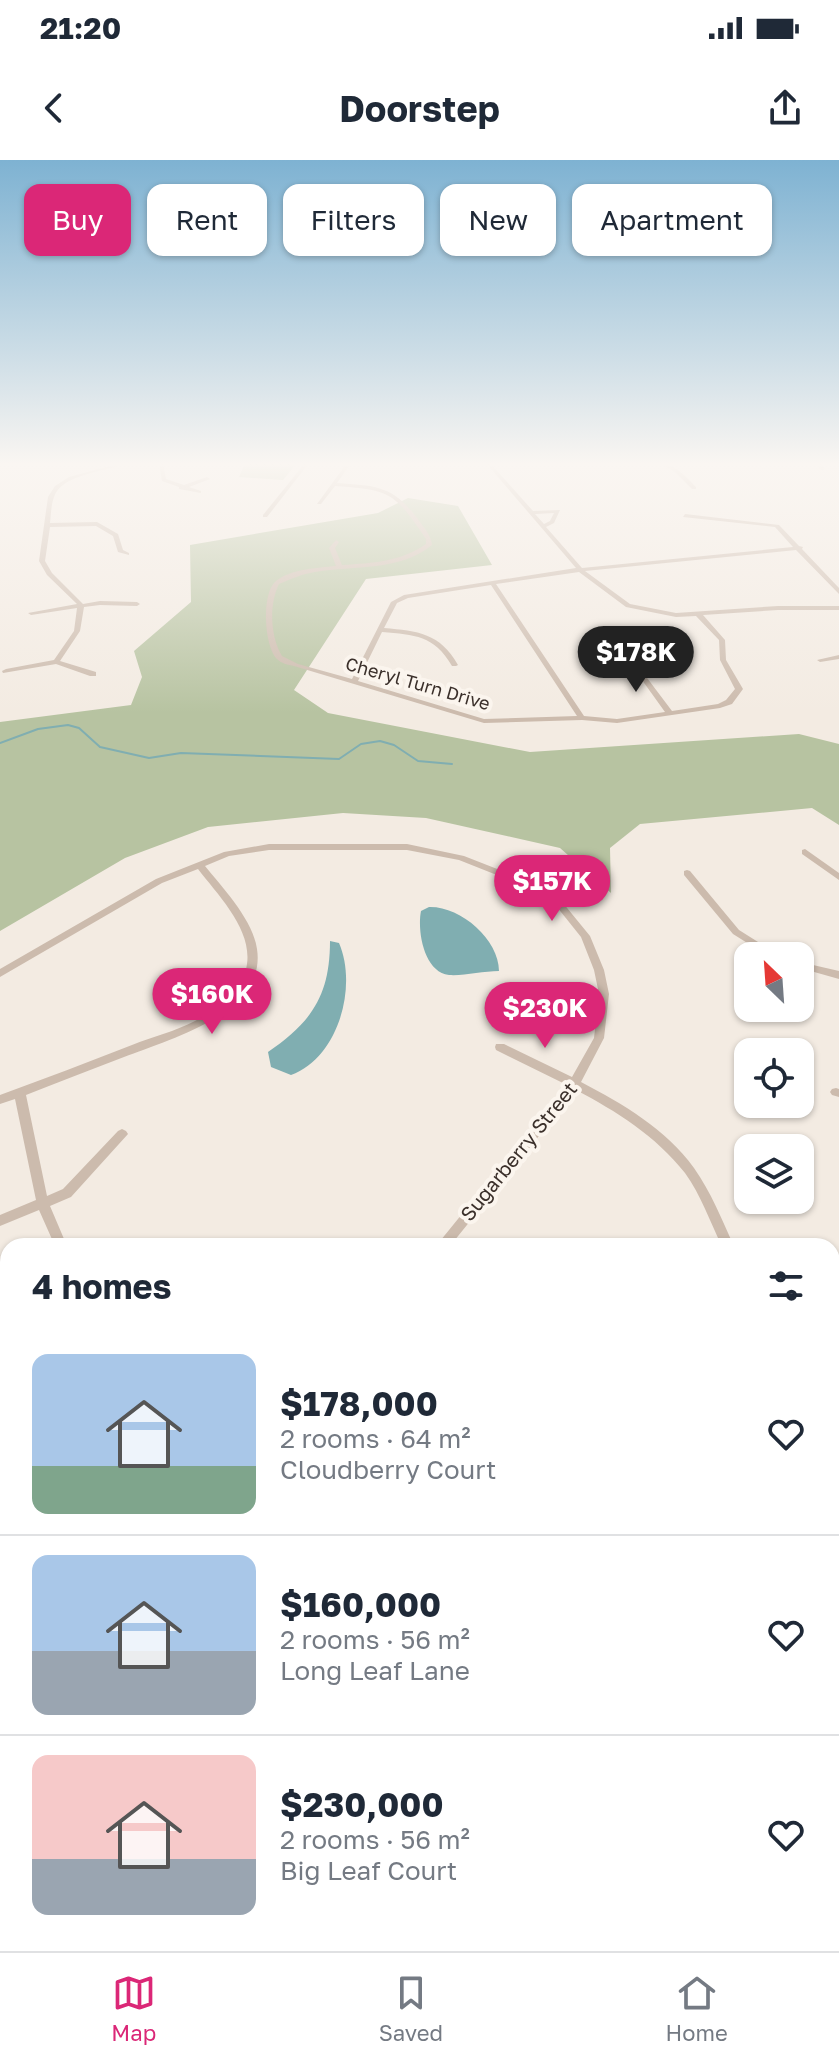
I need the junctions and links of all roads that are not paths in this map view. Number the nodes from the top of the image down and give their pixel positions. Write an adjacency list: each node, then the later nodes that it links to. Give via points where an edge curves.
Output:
1 (44, 547): 13 (street, via 42,561 49,574)
2 (118, 547): 7 (street)
3 (333, 547): 8 (street)
4 (427, 547): 8 (street, via 405,559)
5 (561, 547): 9 (street)
6 (801, 548): 9 (street); 11 (street)
7 (127, 554)
8 (339, 566): 25 (street, Cheryl Turn Drive, via 285,578 273,587 273,647 279,657)
9 (581, 570): 10 (street); 16 (street, via 628,606 665,614)
10 (492, 582): 17 (street, via 406,596 394,602); 27 (street)
11 (839, 592)
12 (137, 604): 13 (street)
13 (81, 605): 15 (street); 21 (street, via 77,631)
14 (839, 608): 16 (street)
15 (31, 613)
16 (697, 613): 26 (street, Cheryl Turn Drive, via 722,640 723,660 739,689 720,706)
17 (379, 630): 22 (street, via 430,637 448,650); 25 (street)
18 (627, 655): 26 (street)
19 (839, 657): 20 (street)
20 (820, 660)
21 (56, 662): 23 (street); 24 (street)
22 (454, 665)
23 (6, 671)
24 (93, 674)
25 (354, 682): 27 (street, Cheryl Turn Drive, via 484,721)
26 (671, 714): 27 (street, Cheryl Turn Drive, via 617,721)
27 (582, 718)
28 (805, 852): 31 (street)
29 (199, 864): 34 (street, Sugarberry Street, via 159,881); 37 (street, Sugarberry Street, via 269,847 407,847 461,858 525,883 560,905 585,936 599,970 604,994 599,1038); 38 (street, via 250,933 253,960 240,990 198,1024)
30 (687, 873): 32 (street, via 736,932)
31 (839, 877)
32 (752, 942)
33 (814, 969): 35 (street)
34 (0, 974)
35 (839, 975)
36 (500, 1047): 37 (street)
37 (574, 1084): 44 (street, Sugarberry Street); 45 (street, via 634,1120 676,1156)
38 (20, 1095): 39 (street); 41 (street)
39 (0, 1100)
40 (122, 1134): 41 (street, via 82,1181)
41 (43, 1204): 42 (street); 43 (street)
42 (0, 1221)
43 (58, 1238)
44 (449, 1238)
45 (724, 1238)

